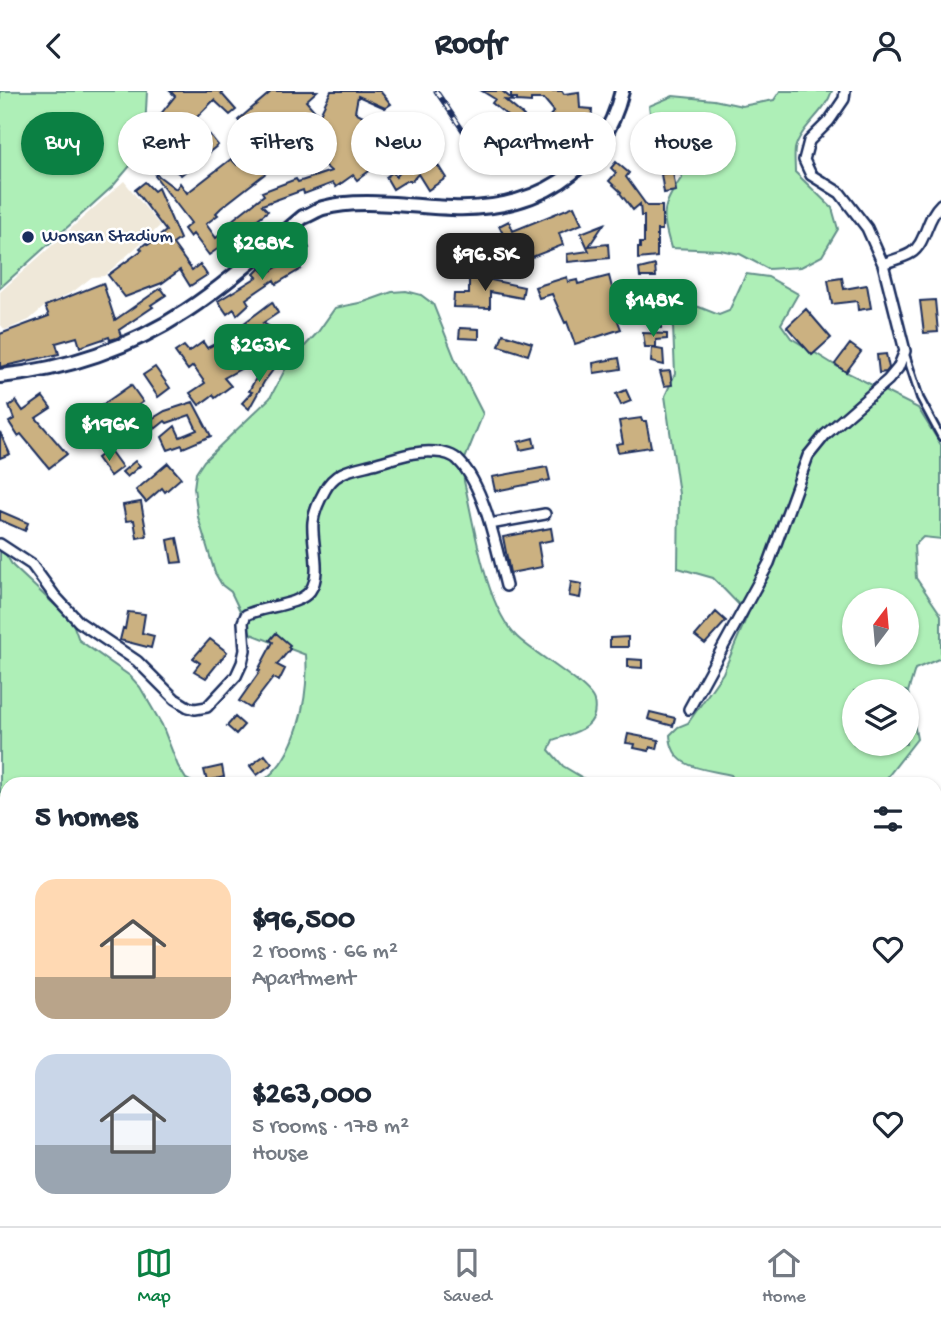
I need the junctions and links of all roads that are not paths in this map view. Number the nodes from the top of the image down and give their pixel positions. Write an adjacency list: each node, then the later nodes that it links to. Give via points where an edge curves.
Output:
1 (622, 91): 6 (street, via 597,149 584,164 543,191 478,208 357,204 323,208 303,218 187,311 142,336 76,361)
2 (845, 91): 4 (street, via 829,121 809,141 804,160 811,175 839,193 856,212)
3 (941, 204): 4 (street, via 919,245)
4 (883, 264): 5 (street)
5 (905, 351): 7 (lane, via 920,398); 12 (street, via 888,380 825,435 808,456 769,563)
6 (0, 376)
7 (941, 437)
8 (545, 514): 9 (street)
9 (490, 524): 10 (street, via 467,471 459,460 444,453 404,455 344,471 325,489 316,510 312,589 302,598 246,615 242,663 236,675 215,701 195,709 181,705 137,661 79,622 32,565); 11 (street)
10 (0, 544)
11 (506, 586)
12 (690, 709)

